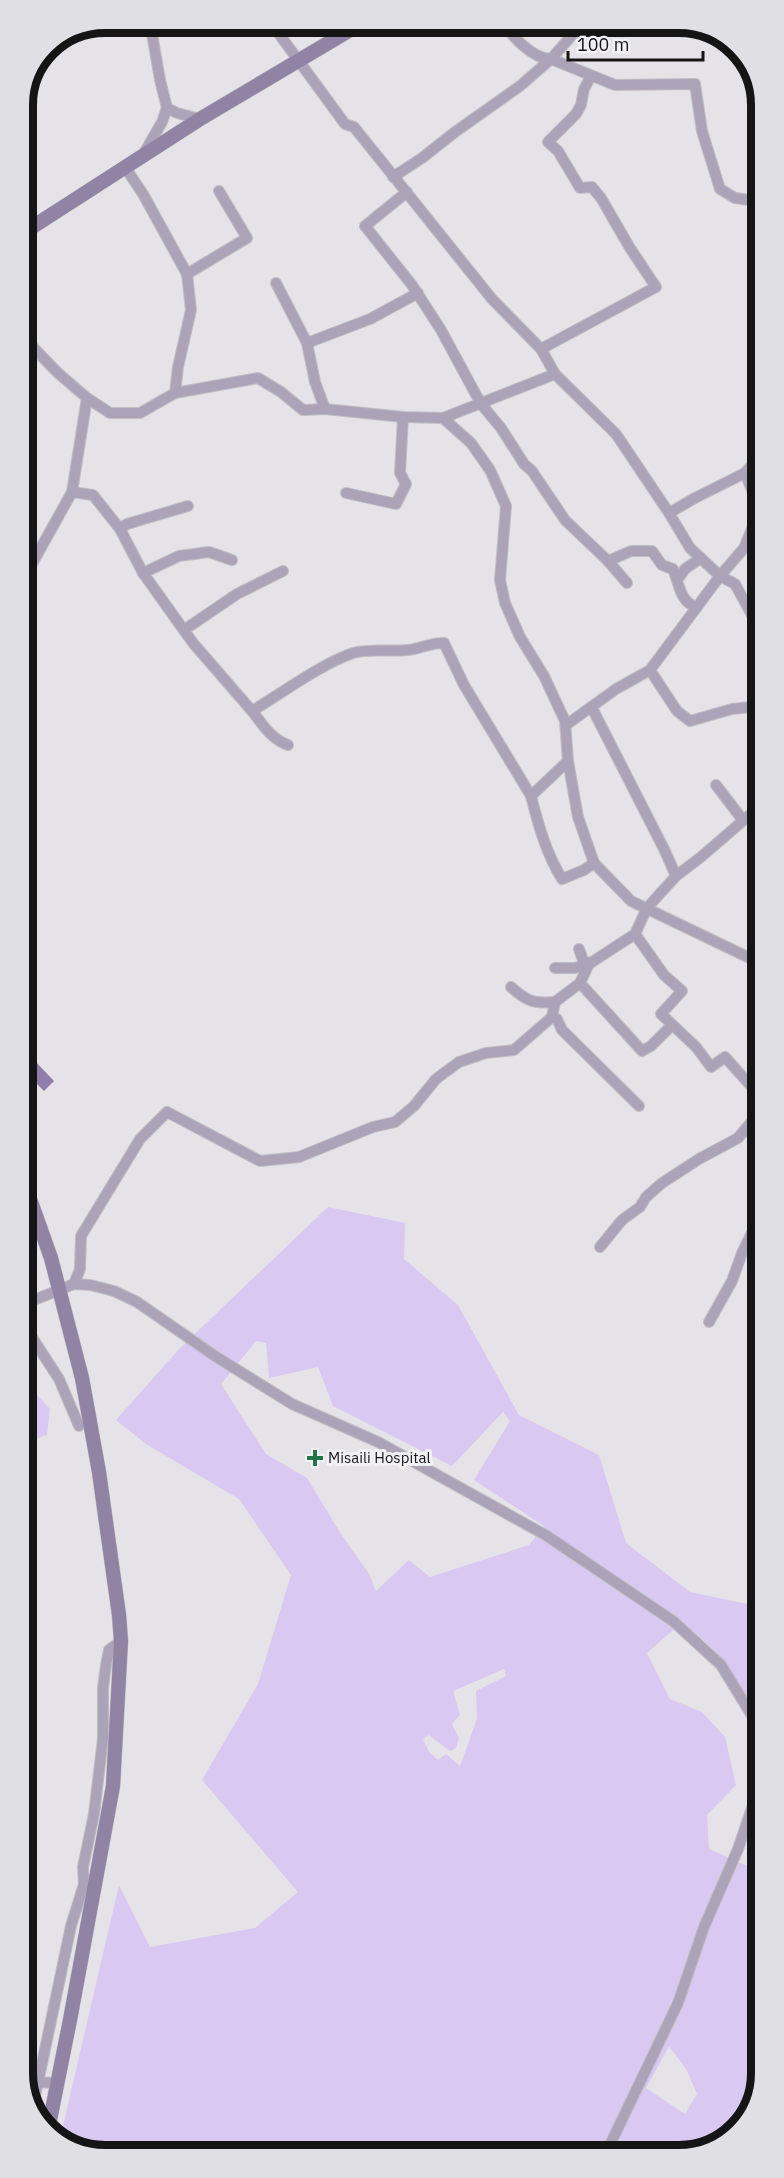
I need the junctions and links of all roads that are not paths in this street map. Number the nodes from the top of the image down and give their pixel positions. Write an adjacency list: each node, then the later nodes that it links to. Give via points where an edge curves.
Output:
1 (151, 33): 9 (street)
2 (279, 33): 7 (street)
3 (345, 33): 7 (main road)
4 (510, 33): 6 (street, via 518,42)
5 (574, 33): 6 (street)
6 (550, 59): 8 (street); 13 (street, via 520,86)
7 (299, 60): 10 (main road); 13 (street, via 345,124 354,127)
8 (591, 76): 16 (street, via 615,85 695,84 702,131 720,189); 23 (street, via 576,114 548,142 580,188 592,187 601,198 656,287)
9 (167, 108): 10 (street); 11 (street)
10 (200, 119): 11 (main road)
11 (142, 156): 12 (main road)
12 (125, 167): 17 (main road); 18 (street)
13 (393, 177): 15 (street)
14 (219, 191): 18 (street, via 247,238)
15 (407, 192): 20 (street, via 364,226); 23 (street, via 492,299)
16 (751, 201)
17 (33, 227)
18 (187, 274): 25 (street, via 191,310)
19 (276, 283): 21 (street)
20 (418, 293): 21 (street, via 370,319); 27 (street)
21 (307, 343): 28 (street)
22 (33, 347): 26 (street)
23 (542, 349): 24 (street)
24 (555, 374): 27 (street); 37 (street, via 616,434)
25 (175, 393): 26 (street, via 140,413 110,413); 28 (street, via 258,378 303,410)
26 (87, 398): 34 (street)
27 (482, 404): 30 (street); 42 (street, via 565,520)
28 (325, 409): 29 (street)
29 (403, 417): 30 (street); 35 (street, via 399,473 406,484 396,504)
30 (443, 418): 57 (street, via 471,443 490,470 506,506 500,579 505,603)
31 (751, 466): 32 (street)
32 (745, 473): 33 (street); 37 (street)
33 (751, 488)
34 (72, 492): 38 (street, via 93,495); 43 (street)
35 (346, 493)
36 (188, 506): 38 (street)
37 (669, 513): 40 (street, via 690,548)
38 (120, 529): 45 (street)
39 (751, 531): 46 (street, via 744,548)
40 (701, 558): 46 (street); 47 (street)
41 (232, 560): 45 (street, via 209,552 179,555)
42 (608, 561): 47 (street, via 631,551 652,552 662,565 673,569); 48 (street)
43 (33, 562)
44 (283, 571): 52 (street, via 237,594)
45 (143, 573): 52 (street)
46 (720, 576): 49 (street); 50 (street, via 735,584)
47 (677, 580): 49 (street, via 683,598)
48 (627, 583)
49 (697, 607): 53 (street)
50 (749, 609): 51 (street)
51 (751, 613)
52 (184, 630): 56 (street)
53 (650, 670): 54 (street, via 677,711 690,721); 55 (street, via 615,689)
54 (751, 707)
55 (592, 708): 57 (street); 65 (street)
56 (252, 711): 58 (street, via 270,734); 61 (street, via 353,653 407,651 444,644 464,685)
57 (566, 725): 59 (street)
58 (288, 745)
59 (568, 761): 61 (street); 64 (street, via 578,817)
60 (716, 785): 63 (street)
61 (531, 796): 64 (street, via 540,831 562,879)
62 (751, 812): 63 (street)
63 (742, 819): 65 (street)
64 (594, 863): 66 (street, via 631,901)
65 (676, 876): 66 (street)
66 (647, 908): 67 (street); 69 (street)
67 (635, 934): 70 (street); 76 (street, via 664,975 682,991 661,1014)
68 (579, 949): 70 (street)
69 (751, 959)
70 (589, 964): 71 (street); 72 (street)
71 (555, 968)
72 (580, 983): 74 (street); 76 (street, via 642,1051)
73 (511, 987): 74 (street, via 524,999)
74 (555, 1002): 75 (street)
75 (552, 1017): 78 (street); 83 (street, via 514,1050 486,1053 459,1062 436,1079 414,1106 394,1122 299,1157 260,1161 167,1112 140,1139 81,1236 80,1269)
76 (672, 1025): 77 (street, via 711,1067 725,1057)
77 (751, 1086)
78 (639, 1106)
79 (751, 1123): 82 (street, via 738,1138 662,1183)
80 (33, 1207): 84 (main road)
81 (751, 1234): 86 (street)
82 (600, 1247)
83 (74, 1284): 84 (street); 90 (street, via 114,1291 137,1302 292,1404 378,1442 547,1536 674,1621 721,1665)
84 (58, 1290): 85 (street); 89 (main road, via 82,1378)
85 (33, 1301)
86 (709, 1322)
87 (33, 1339): 88 (street, via 59,1379)
88 (79, 1426)
89 (121, 1641): 92 (street, via 109,1650 106,1665 103,1738 83,1868 84,1884 71,1926); 93 (main road, via 113,1786)
90 (751, 1714)
91 (751, 1811): 96 (street, via 678,2004)
92 (37, 2084): 93 (street); 94 (street)
93 (58, 2084): 95 (main road)
94 (35, 2093)
95 (50, 2120)
96 (610, 2145)

